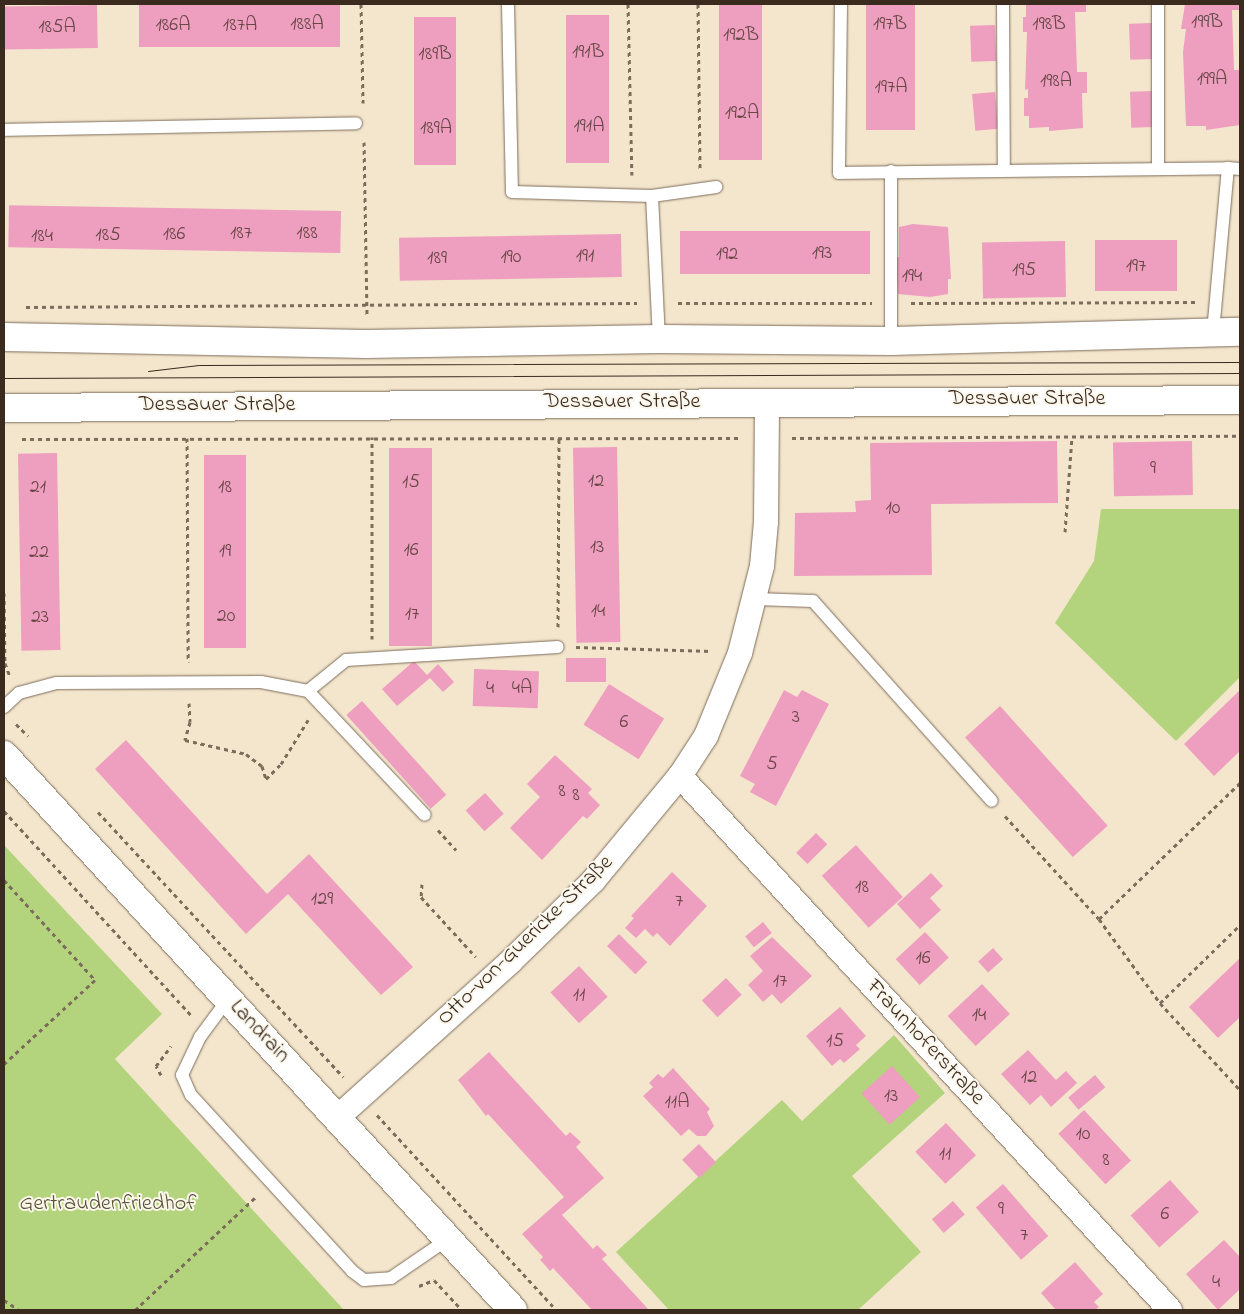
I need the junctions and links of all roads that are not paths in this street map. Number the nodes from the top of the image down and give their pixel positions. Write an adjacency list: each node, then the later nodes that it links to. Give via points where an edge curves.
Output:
1 (508, 4): 12 (lane, via 512,192)
2 (841, 4): 10 (lane, via 838,173)
3 (1003, 4): 9 (lane)
4 (1158, 4): 7 (lane)
5 (360, 125): 6 (lane)
6 (4, 130)
7 (1158, 168): 8 (lane); 9 (lane)
8 (1234, 169): 13 (lane)
9 (1004, 170): 10 (lane)
10 (891, 171): 17 (lane)
11 (716, 187): 12 (lane)
12 (652, 196): 16 (lane)
13 (1213, 332): 14 (main road); 17 (main road)
14 (1240, 332)
15 (4, 336): 16 (main road, via 366,344)
16 (659, 339): 17 (main road)
17 (891, 341)
18 (1240, 400): 19 (main road, Dessauer Straße)
19 (767, 402): 20 (main road, Dessauer Straße); 21 (street, Otto-von-Guericke-Straße, via 766,522)
20 (4, 408)
21 (755, 599): 26 (street, Otto-von-Guericke-Straße, via 740,654 706,736); 27 (lane, via 813,601)
22 (558, 648): 23 (lane, via 346,660)
23 (308, 691): 24 (lane, via 262,682 57,683 19,693); 28 (lane)
24 (7, 712)
25 (4, 756): 29 (main road, Landrain)
26 (680, 776): 30 (street, Otto-von-Guericke-Straße, via 625,845 554,921); 33 (street, Fraunhoferstraße)
27 (992, 802)
28 (425, 815)
29 (228, 999): 30 (main road, Landrain); 31 (lane, via 200,1037 182,1075 191,1095 352,1271 364,1280 391,1278)
30 (338, 1117): 31 (main road, Landrain)
31 (448, 1239): 32 (main road, Landrain)
32 (502, 1306)
33 (1170, 1310)

